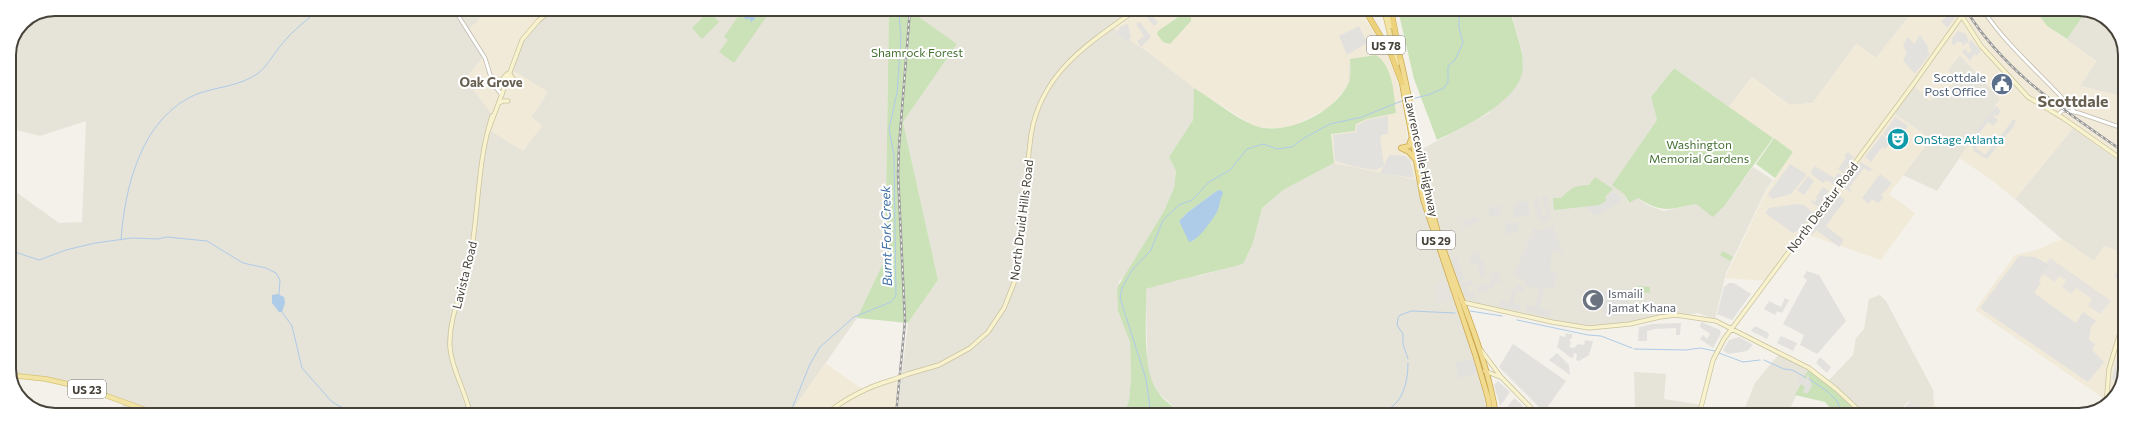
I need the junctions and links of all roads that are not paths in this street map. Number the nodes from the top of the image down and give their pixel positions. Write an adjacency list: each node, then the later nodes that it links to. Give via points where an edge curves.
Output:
1 (458, 16): 12 (street, via 485,58)
2 (543, 16): 11 (main road, Lavista Road, via 522,40)
3 (1128, 16): 37 (main road, North Druid Hills Road, bridge, via 1071,59 1043,99 1031,136 1014,283 988,332 970,348 939,365 877,384)
4 (1369, 16): 14 (highway, US 78, via 1391,54)
5 (1385, 16): 14 (main road, Lawrenceville Highway / US 29)
6 (1389, 16): 10 (main road, Lawrenceville Highway / US 29)
7 (1392, 16): 10 (highway, US 78)
8 (1962, 16): 21 (main road, via 1980,46 2012,81 2034,101); 27 (main road, North Decatur Road, via 1916,82)
9 (1987, 16): 20 (street, via 2008,44 2050,83)
10 (1400, 57): 15 (highway, Lawrenceville Highway / US 29)
11 (510, 71): 12 (main road, via 500,82); 13 (main road, Lavista Road); 13 (main road, via 514,80)
12 (492, 80): 16 (street)
13 (506, 82): 16 (main road, Lavista Road)
14 (1402, 83): 15 (highway, Lawrenceville Highway / US 29)
15 (1406, 94): 19 (highway, Lawrenceville Highway / US 29)
16 (502, 95): 18 (main road, Lavista Road)
17 (508, 101): 18 (main road)
18 (498, 104): 36 (main road, Lavista Road, via 492,116 480,166 470,259 451,331 453,365)
19 (1410, 106): 23 (highway, Lawrenceville Highway / US 29); 26 (highway, Lawrenceville Highway / US 29, via 1429,198)
20 (2074, 111): 21 (street, via 2063,110); 22 (street)
21 (2058, 115): 24 (main road)
22 (2118, 127)
23 (1412, 136): 25 (highway, Lawrenceville Highway / US 29); 25 (highway, via 1409,146 1401,148)
24 (2118, 157)
25 (1416, 160): 26 (highway, Lawrenceville Highway / US 29, via 1427,214)
26 (1460, 301): 27 (main road, via 1589,328 1630,324 1676,315 1703,318); 29 (highway, US 29); 30 (highway, US 29)
27 (1732, 328): 41 (main road, North Decatur Road, via 1714,359); 42 (main road, via 1809,368)
28 (2118, 339): 34 (main road, via 2109,369)
29 (1479, 348): 31 (highway, US 29); 33 (main road)
30 (1480, 371): 31 (main road); 38 (highway, US 29)
31 (1487, 371): 33 (main road); 39 (highway, US 29)
32 (17, 376): 35 (main road, US 23, via 80,387)
33 (1501, 377): 40 (main road)
34 (2107, 396)
35 (140, 408)
36 (469, 408)
37 (835, 408)
38 (1490, 408)
39 (1495, 408)
40 (1531, 408)
41 (1701, 408)
42 (1856, 408)

